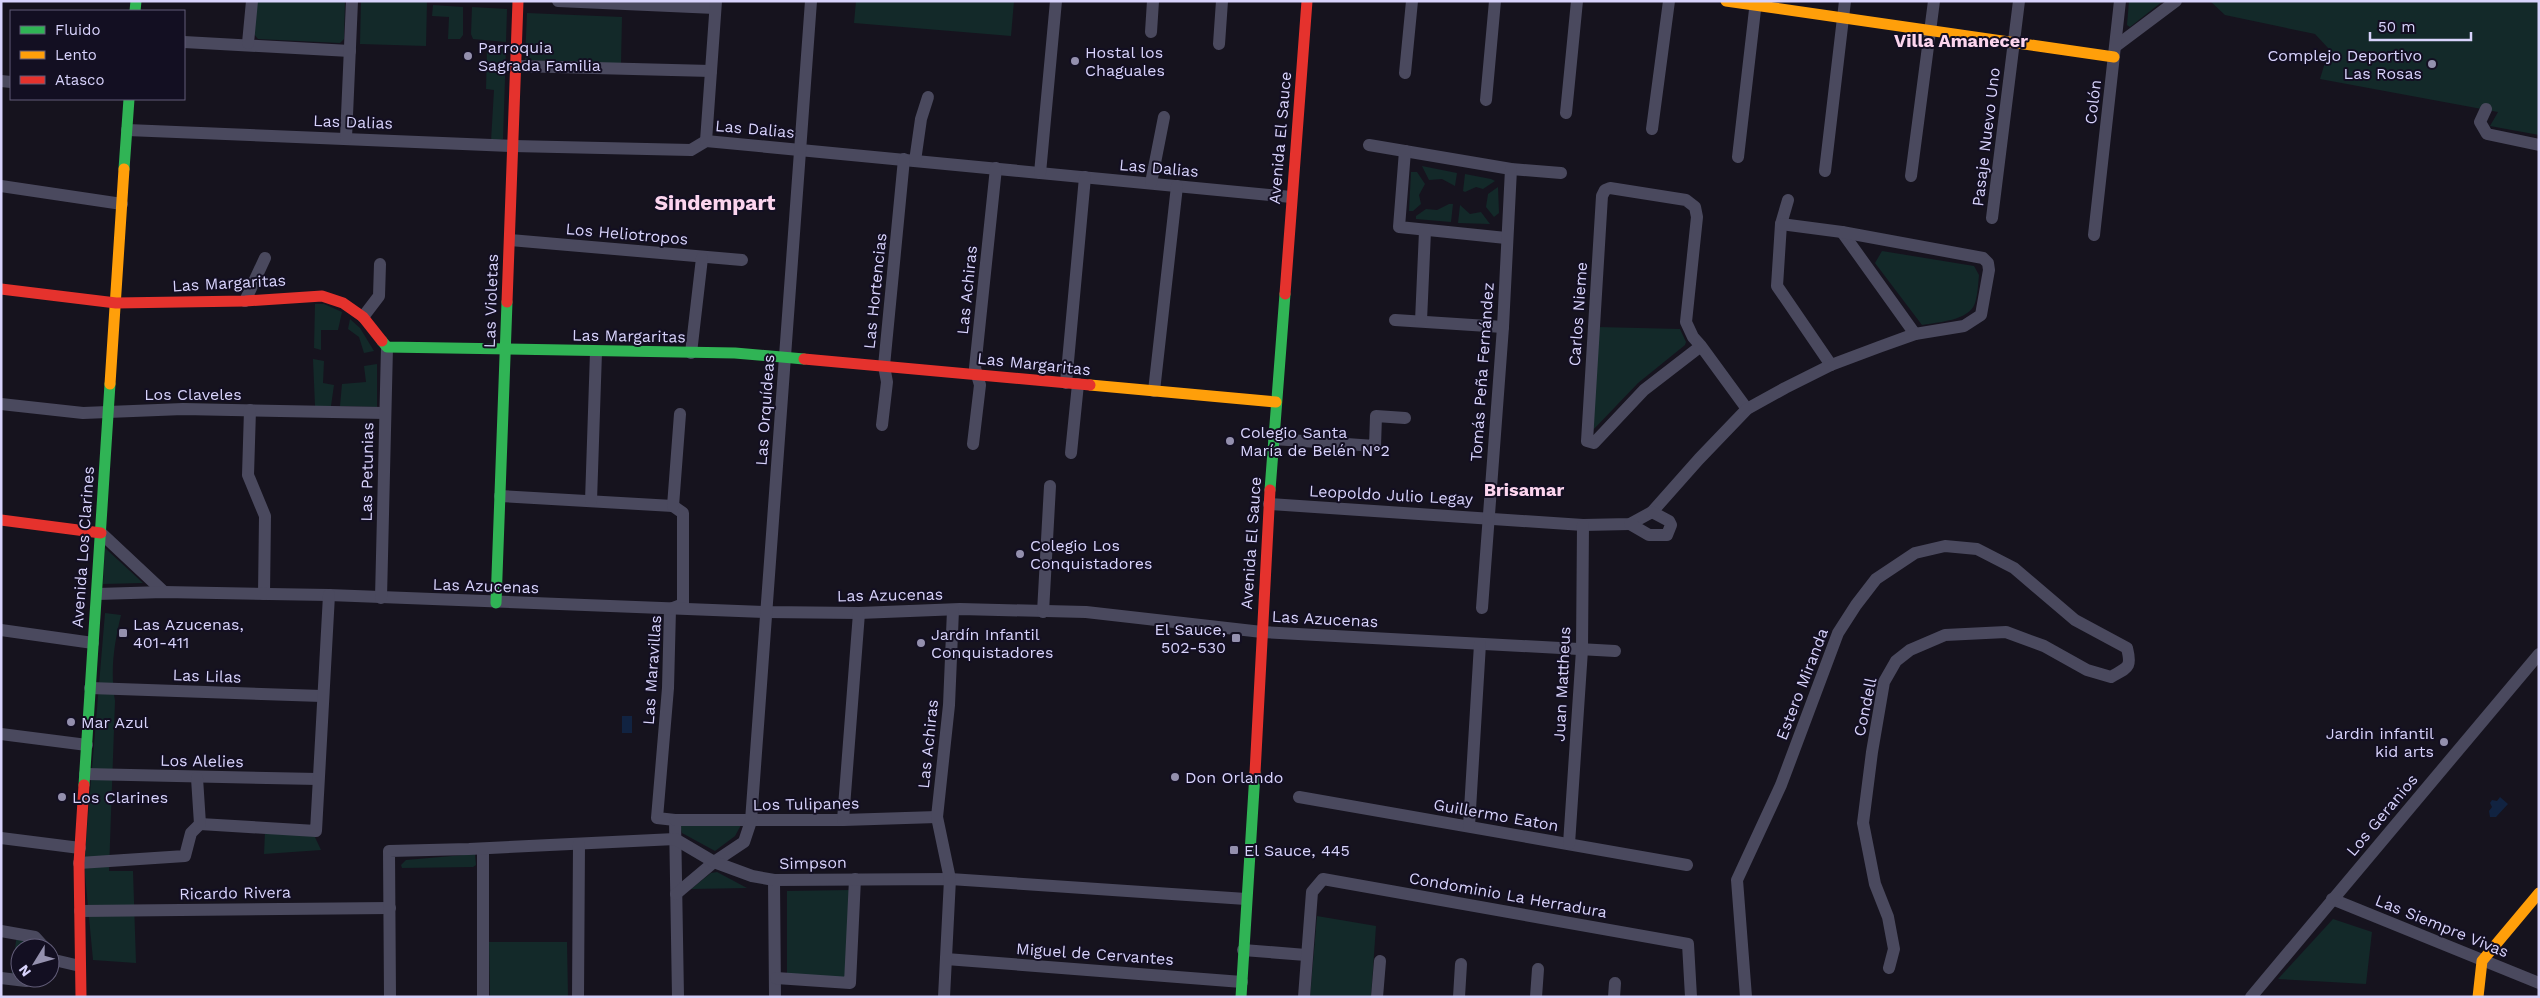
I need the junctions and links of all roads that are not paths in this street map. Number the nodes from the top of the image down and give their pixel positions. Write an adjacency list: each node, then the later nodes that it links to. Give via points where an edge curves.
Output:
1 (252, 1): 27 (street)
2 (352, 1): 29 (street)
3 (518, 1): 31 (street, Las Violetas)
4 (558, 1): 21 (street)
5 (811, 1): 47 (street, Las Orquídeas)
6 (1056, 1): 54 (street)
7 (1153, 1): 24 (street)
8 (1222, 1): 28 (street)
9 (1308, 1): 61 (street, Avenida El Sauce)
10 (1412, 1): 33 (street)
11 (1496, 1): 36 (street)
12 (1578, 1): 38 (street)
13 (1669, 1): 40 (street)
14 (1726, 1): 20 (street)
15 (1845, 1): 22 (street)
16 (1934, 1): 23 (street)
17 (2019, 1): 26 (street, Pasaje Nuevo Uno)
18 (2120, 1): 30 (street, Colón)
19 (2176, 1): 30 (street)
20 (1756, 3): 22 (street); 49 (street)
21 (715, 5): 32 (street)
22 (1844, 18): 23 (street); 53 (street)
23 (1932, 31): 26 (street); 56 (street)
24 (1151, 32)
25 (185, 42): 27 (street)
26 (2014, 42): 30 (street); 64 (street, Pasaje Nuevo Uno)
27 (248, 43): 29 (street)
28 (1219, 44)
29 (350, 50): 42 (street)
30 (2115, 51): 68 (street, Colón)
31 (516, 66): 32 (street); 46 (street, Las Violetas)
32 (711, 71): 43 (street)
33 (1405, 73)
34 (928, 96): 50 (street, Las Hortencias)
35 (129, 100): 41 (street, Avenida Los Clarines)
36 (1486, 100)
37 (2486, 109): 45 (street, via 2480,122 2487,134)
38 (1566, 114)
39 (1164, 117): 58 (street)
40 (1652, 129)
41 (127, 130): 42 (street, Las Dalias); 63 (street, Avenida Los Clarines)
42 (346, 138): 46 (street, Las Dalias)
43 (706, 141): 46 (street, Las Dalias, via 691,150); 47 (street, Las Dalias)
44 (1369, 145): 48 (street)
45 (2539, 145)
46 (513, 146): 70 (street, Las Violetas)
47 (800, 150): 50 (street, Las Dalias); 88 (street, Las Orquídeas)
48 (1405, 151): 52 (street); 66 (street, via 1398,227)
49 (1738, 157)
50 (910, 160): 51 (street, Las Dalias); 90 (street, Las Hortencias)
51 (996, 168): 54 (street, Las Dalias); 91 (street, Las Achiras, via 976,368)
52 (1511, 169): 55 (street); 69 (street, Tomás Peña Fernández)
53 (1825, 171)
54 (1040, 173): 57 (street, Las Dalias)
55 (1561, 173)
56 (1911, 176)
57 (1085, 177): 58 (street, Las Dalias); 92 (street)
58 (1151, 183): 60 (street, Las Dalias)
59 (1, 186): 63 (street)
60 (1178, 186): 61 (street, Las Dalias); 93 (street)
61 (1291, 197): 94 (street, Avenida El Sauce)
62 (1788, 200): 65 (street)
63 (122, 204): 77 (street, Avenida Los Clarines)
64 (1992, 218)
65 (1781, 224): 67 (street); 89 (street, via 1777,286)
66 (1425, 231): 69 (street); 80 (street)
67 (1842, 232): 82 (street); 82 (street, Leopoldo Julio Legay, via 1983,258 1988,263 1990,270 1981,315 1964,326)
68 (2094, 235)
69 (1506, 238): 81 (street, Tomás Peña Fernández)
70 (510, 240): 72 (street, Los Heliotropos); 85 (street, Las Violetas)
71 (265, 258): 76 (street)
72 (702, 258): 73 (street, Los Heliotropos); 87 (street)
73 (742, 260)
74 (380, 264): 78 (street, via 379,296)
75 (1, 289): 77 (street, Las Margaritas)
76 (246, 301): 77 (street, Las Margaritas); 78 (street, Las Margaritas, via 322,296 343,303)
77 (116, 303): 97 (street, Avenida Los Clarines)
78 (363, 316): 84 (street, Las Margaritas)
79 (1394, 320): 80 (street)
80 (1421, 321): 81 (street)
81 (1504, 327): 112 (street, Tomás Peña Fernández)
82 (1915, 334): 89 (street, Leopoldo Julio Legay)
83 (1700, 346): 83 (street, Carlos Nieme, via 1685,319 1697,217 1694,207 1686,200 1610,188 1605,190 1602,196 1587,441 1594,443 1644,390); 96 (street)
84 (387, 347): 85 (street, Las Margaritas); 99 (street, Las Petunias)
85 (506, 350): 86 (street, Las Margaritas); 107 (street, Las Violetas)
86 (596, 352): 87 (street, Las Margaritas); 108 (street)
87 (691, 353): 88 (street, Las Margaritas)
88 (785, 358): 90 (street, Las Margaritas); 126 (street, Las Orquídeas)
89 (1831, 365): 96 (street, Leopoldo Julio Legay)
90 (884, 366): 91 (street, Las Margaritas); 102 (street, Las Hortencias, via 887,382)
91 (978, 374): 92 (street, Las Margaritas); 104 (street, Las Achiras, via 980,385)
92 (1072, 384): 93 (street, Las Margaritas); 105 (street)
93 (1154, 391): 94 (street, Las Margaritas)
94 (1276, 402): 103 (street, Avenida El Sauce)
95 (1, 404): 97 (street, Los Claveles, via 83,413)
96 (1747, 409): 111 (street, Leopoldo Julio Legay)
97 (109, 410): 98 (street, Los Claveles); 116 (street, Avenida Los Clarines)
98 (250, 410): 99 (street, Los Claveles); 119 (street, via 248,474 265,516)
99 (385, 413): 121 (street, Las Petunias)
100 (680, 414): 110 (street)
101 (1405, 418): 103 (street, via 1376,416 1375,446)
102 (882, 425)
103 (1274, 439): 109 (street, Avenida El Sauce)
104 (973, 444)
105 (1071, 453)
106 (1050, 486): 127 (street)
107 (500, 496): 108 (street); 122 (street, Las Violetas)
108 (591, 501): 110 (street)
109 (1269, 504): 112 (street, Leopoldo Julio Legay); 130 (street, Avenida El Sauce)
110 (673, 506): 124 (street, Las Maravillas, via 683,513 683,604)
111 (1652, 512): 114 (street, Leopoldo Julio Legay); 114 (street, Leopoldo Julio Legay, via 1669,521 1671,526 1667,535 1649,535)
112 (1488, 517): 115 (street, Leopoldo Julio Legay); 123 (street, Tomás Peña Fernández)
113 (1, 520): 116 (street)
114 (1630, 524): 115 (street, Leopoldo Julio Legay)
115 (1583, 525): 134 (street, Juan Mattheus)
116 (101, 533): 117 (street); 118 (street, Avenida Los Clarines)
117 (164, 592): 118 (street, Las Azucenas); 119 (street, Las Azucenas)
118 (97, 594): 131 (street, Avenida Los Clarines)
119 (264, 594): 120 (street, Las Azucenas)
120 (328, 596): 121 (street, Las Azucenas); 138 (street)
121 (382, 598): 122 (street, Las Azucenas)
122 (496, 603): 124 (street, Las Azucenas)
123 (1482, 608)
124 (670, 609): 126 (street, Las Azucenas); 146 (street, Las Maravillas, via 668,688 657,818)
125 (953, 610): 127 (street, Las Azucenas); 128 (street, Las Azucenas); 145 (street, Las Achiras, via 950,706)
126 (766, 612): 128 (street, Las Azucenas); 148 (street, Las Orquídeas)
127 (1043, 612): 130 (street, Las Azucenas, via 1086,612)
128 (859, 613): 147 (street)
129 (1, 630): 131 (street)
130 (1262, 632): 132 (street, Las Azucenas); 165 (street, Avenida El Sauce)
131 (93, 643): 137 (street, Avenida Los Clarines)
132 (1480, 644): 134 (street, Las Azucenas); 150 (street)
133 (2127, 648): 179 (street, Condell, via 2128,667 2111,677 2087,670 2044,646 2006,632 1945,635 1910,650 1896,661 1884,682 1863,822 1875,884 1888,917 1894,949); 199 (street, Estero Miranda, via 2076,620 2014,568 1978,549 1945,546 1915,553 1876,579 1838,633 1781,785 1737,880)
134 (1582, 650): 135 (street, Las Azucenas); 154 (street, Juan Mattheus)
135 (1615, 651)
136 (2539, 654): 166 (street, Los Geranios)
137 (90, 688): 138 (street, Las Lilas); 140 (street, Avenida Los Clarines)
138 (322, 696): 143 (street)
139 (1, 734): 140 (street)
140 (87, 745): 141 (street, Avenida Los Clarines)
141 (85, 774): 142 (street, Los Alelies); 155 (street, Avenida Los Clarines)
142 (197, 778): 143 (street, Los Alelies); 149 (street)
143 (318, 779): 149 (street, via 316,831)
144 (1299, 797): 150 (street, Guillermo Eaton)
145 (937, 817): 147 (street, Los Tulipanes); 161 (street, Las Achiras)
146 (674, 820): 148 (street, Los Tulipanes); 152 (street)
147 (843, 820): 148 (street, Los Tulipanes)
148 (751, 821): 157 (street, Las Orquídeas, via 744,842)
149 (200, 824): 158 (street, via 191,832 185,856)
150 (1469, 826): 154 (street, Guillermo Eaton)
151 (1, 838): 155 (street)
152 (674, 839): 153 (street); 157 (street, Simpson); 164 (street)
153 (579, 844): 156 (street); 188 (street)
154 (1569, 844): 159 (street, Guillermo Eaton)
155 (80, 848): 158 (street, Avenida Los Clarines)
156 (483, 849): 167 (street, via 389,851); 187 (street)
157 (714, 862): 162 (street, Simpson); 164 (street, Las Orquídeas)
158 (79, 863): 168 (street, Avenida Los Clarines)
159 (1686, 865)
160 (855, 878): 161 (street, Simpson); 162 (street, Simpson); 181 (street, via 850,983)
161 (950, 879): 165 (street, Simpson); 173 (street, Las Achiras)
162 (774, 880): 181 (street)
163 (2539, 893): 176 (street)
164 (676, 894): 189 (street)
165 (1246, 899): 171 (street, Avenida El Sauce)
166 (2332, 899): 176 (street, Las Siempre Vivas); 200 (street, Los Geranios)
167 (390, 908): 168 (street, Ricardo Rivera); 186 (street)
168 (80, 911): 178 (street, Avenida Los Clarines)
169 (1, 930): 170 (street)
170 (35, 938)
171 (1243, 950): 172 (street); 182 (street, Avenida El Sauce)
172 (1306, 956): 193 (street); 198 (street, Condominio La Herradura, via 1312,892 1323,879 1688,944)
173 (946, 959): 182 (street, Miguel de Cervantes); 191 (street, Las Achiras)
174 (60, 961): 178 (street)
175 (1380, 961): 194 (street)
176 (2482, 961): 184 (street, Las Siempre Vivas); 201 (street)
177 (1461, 964): 195 (street)
178 (80, 966): 185 (street, Avenida Los Clarines)
179 (1890, 968)
180 (1538, 969): 196 (street)
181 (776, 978): 190 (street)
182 (1242, 982): 192 (street, Avenida El Sauce)
183 (1615, 983): 197 (street)
184 (2539, 983)
185 (81, 997)
186 (390, 997)
187 (484, 997)
188 (578, 997)
189 (678, 997)
190 (775, 997)
191 (944, 997)
192 (1241, 997)
193 (1304, 997)
194 (1377, 997)
195 (1459, 997)
196 (1536, 997)
197 (1614, 997)
198 (1691, 997)
199 (1746, 997)
200 (2251, 997)
201 (2478, 997)

